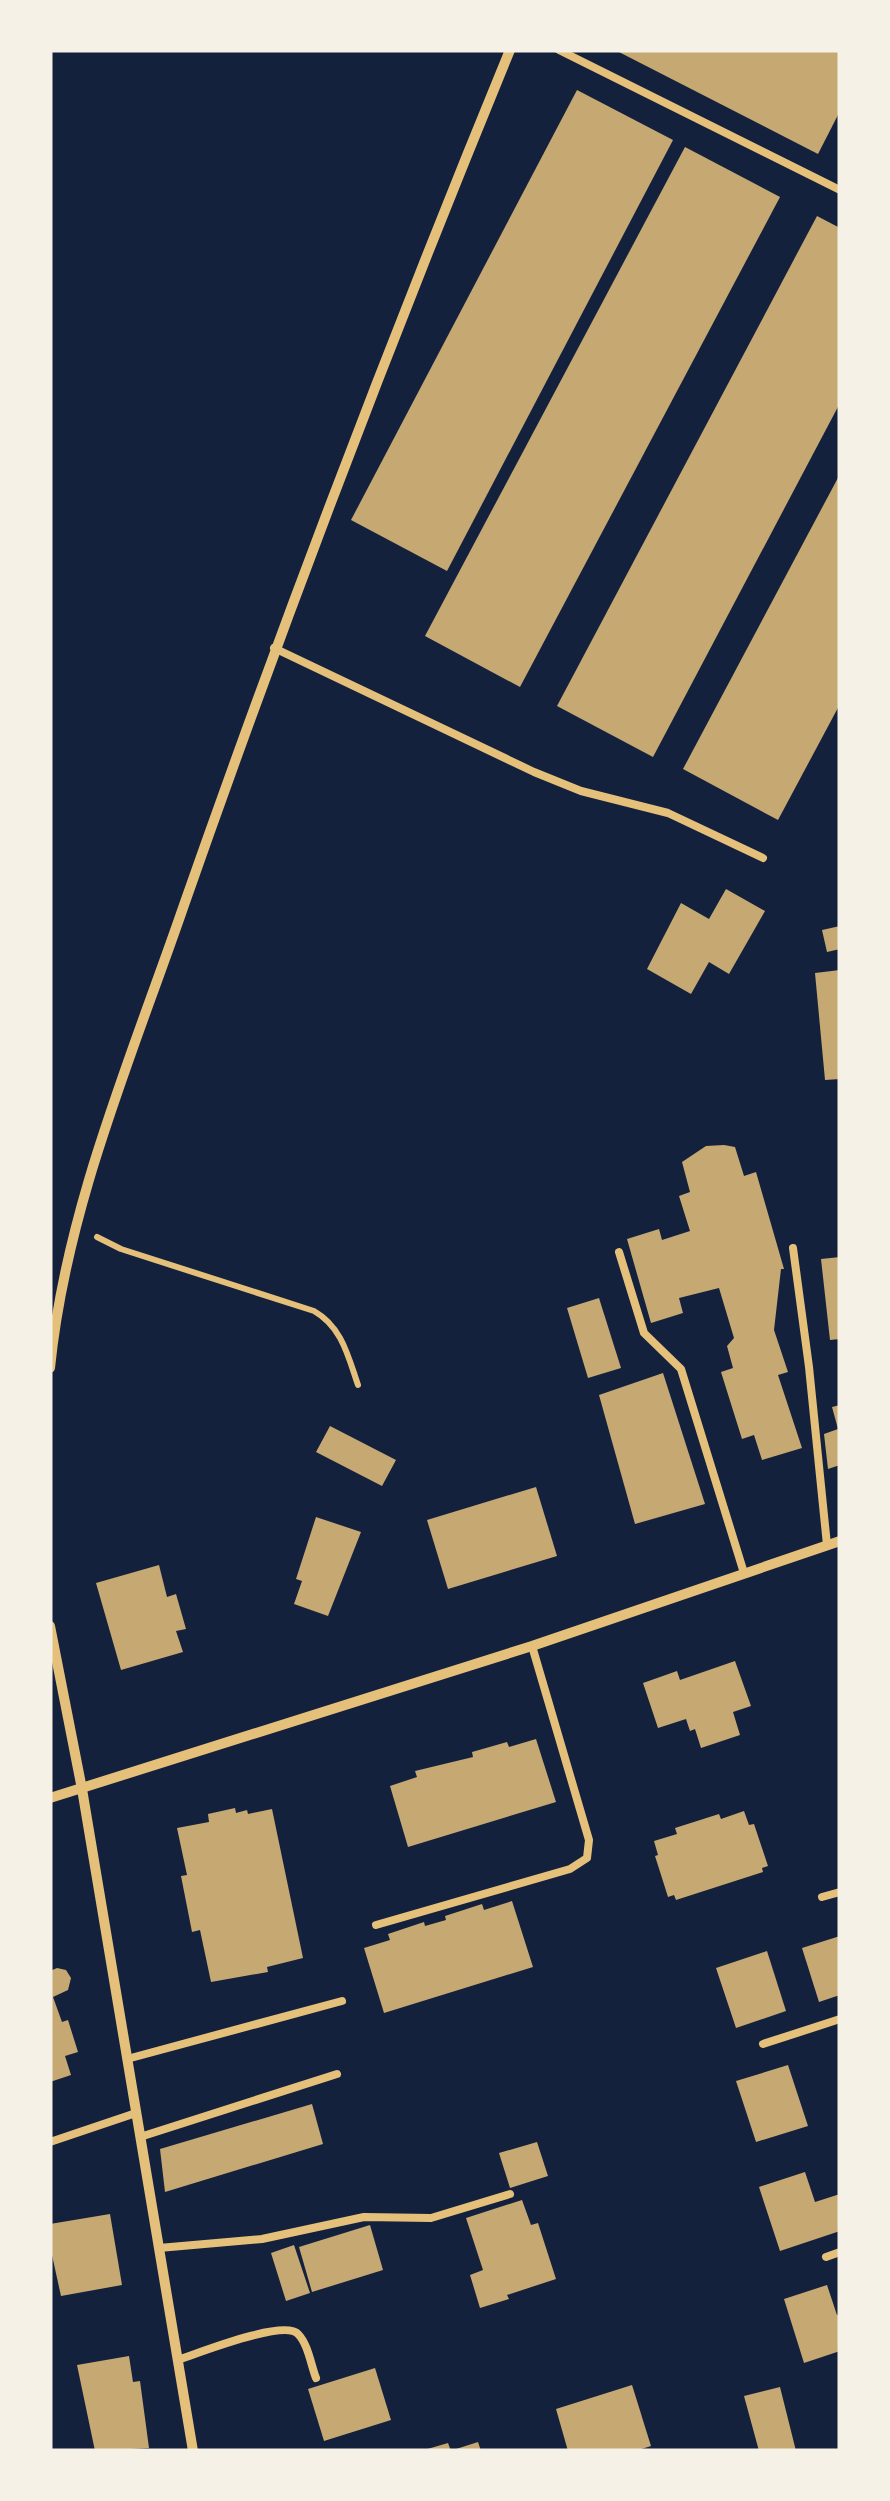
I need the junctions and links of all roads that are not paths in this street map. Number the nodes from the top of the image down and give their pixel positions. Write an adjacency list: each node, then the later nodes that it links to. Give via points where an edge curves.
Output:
1 (510, 50): 4 (street)
2 (559, 50): 3 (lane)
3 (840, 190)
4 (274, 648): 5 (lane, via 534,772 684,820); 8 (street, via 75,1226)
5 (762, 858)
6 (793, 1248): 10 (lane)
7 (620, 1252): 11 (lane, via 644,1333 680,1365)
8 (50, 1366)
9 (840, 1541): 10 (street)
10 (827, 1545): 11 (street)
11 (744, 1573): 13 (street)
12 (50, 1626): 14 (street)
13 (532, 1646): 14 (street); 18 (lane, via 589,1840 587,1858 570,1869)
14 (82, 1789): 15 (street); 22 (street)
15 (50, 1798)
16 (840, 1892): 17 (lane)
17 (822, 1897)
18 (376, 1925)
19 (342, 2001): 22 (lane)
20 (840, 2019): 21 (lane)
21 (763, 2044)
22 (127, 2059): 24 (street)
23 (336, 2074): 25 (lane)
24 (136, 2114): 25 (street); 26 (lane)
25 (140, 2137): 28 (street)
26 (50, 2142)
27 (510, 2194): 28 (lane, via 431,2218 364,2217 262,2239)
28 (159, 2248): 31 (street)
29 (840, 2252): 30 (lane)
30 (826, 2256)
31 (178, 2360): 32 (lane, via 289,2329 302,2340); 33 (street)
32 (316, 2378)
33 (193, 2451)

